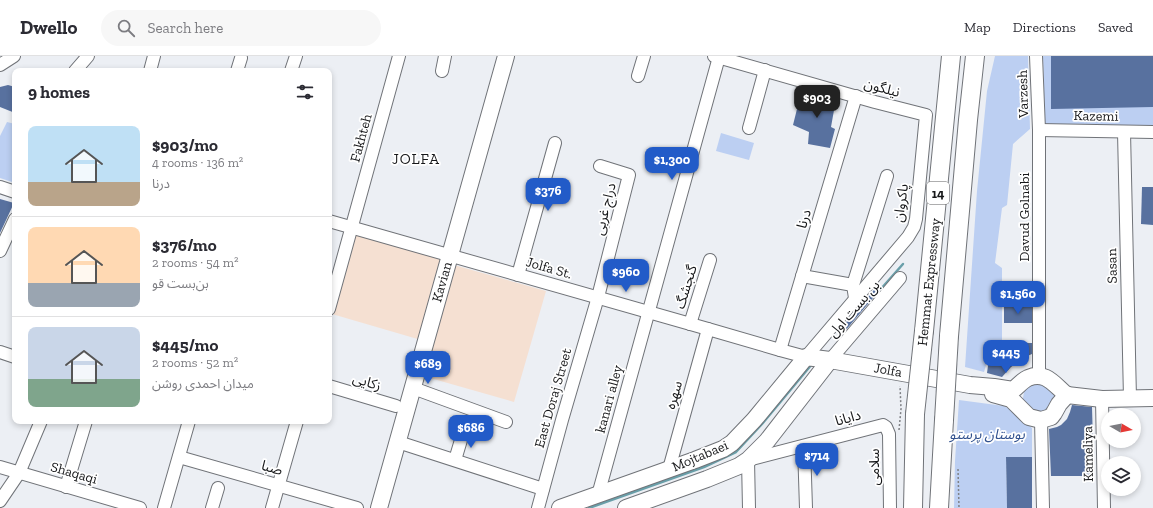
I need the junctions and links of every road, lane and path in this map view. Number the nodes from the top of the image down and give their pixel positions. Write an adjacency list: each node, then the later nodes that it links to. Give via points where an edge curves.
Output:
1 (88, 56): 14 (street)
2 (154, 56): 15 (street)
3 (296, 56): 17 (street)
4 (399, 56): 35 (street, Fakhteh)
5 (445, 56): 19 (street)
6 (506, 56): 37 (main road, Kavian)
7 (644, 56): 20 (street)
8 (952, 56): 100 (highway, Hemmat Expressway / 14, bridge, via 915,414)
9 (975, 56): 23 (highway, Hemmat Expressway / 14)
10 (988, 56): 23 (highway)
11 (1036, 56): 25 (street, Varzesh)
12 (717, 57): 18 (street, نیلگون); 46 (street, kanari alley)
13 (241, 58): 16 (street)
14 (78, 68)
15 (151, 68)
16 (238, 68)
17 (292, 68)
18 (765, 70): 21 (street, نیلگون); 24 (street)
19 (442, 71)
20 (638, 76)
21 (856, 96): 22 (street, نیلگون); 40 (street, درنا)
22 (926, 115): 45 (street, پاکروان, via 914,228)
23 (968, 120): 87 (highway, Hemmat Expressway / 14, bridge, via 950,336)
24 (749, 128)
25 (1039, 130): 26 (street, Kazemi); 54 (street, Davud Golnabi)
26 (1124, 132): 27 (street, Kazemi); 60 (street, Sasan)
27 (1153, 132)
28 (555, 143): 39 (street)
29 (600, 166): 43 (street, دراج غربی, via 629,175)
30 (887, 176): 42 (street, پاکروان)
31 (0, 187): 32 (street)
32 (12, 191)
33 (332, 222): 35 (street, Jolfa St.)
34 (12, 225): 36 (street)
35 (352, 227): 37 (street, Jolfa St.); 44 (street, Fakhteh)
36 (0, 250)
37 (450, 255): 39 (street, Jolfa St.); 57 (main road, Kavian)
38 (710, 260): 47 (street, گنجشگ)
39 (518, 275): 43 (street, Jolfa St.)
40 (802, 276): 42 (street); 49 (street, درنا)
41 (900, 278): 53 (street, بن بست اول)
42 (853, 285): 45 (street, پاکروان)
43 (598, 297): 46 (street, Jolfa St.); 83 (street, East Doraj Street)
44 (332, 298)
45 (855, 298): 52 (street, پاکروان)
46 (648, 312): 47 (street, Jolfa St.); 84 (street, kanari alley)
47 (690, 324): 48 (street, Jolfa St.)
48 (708, 329): 49 (street, Jolfa St.); 77 (street, سهره)
49 (780, 350): 52 (street, Jolfa St.)
50 (0, 352): 51 (street)
51 (12, 356)
52 (806, 357): 53 (main road, Jolfa); 77 (main road, Mojtabaei, via 732,443 723,449)
53 (830, 360): 55 (main road, Jolfa); 75 (main road, Mojtabaei, via 767,442)
54 (1039, 376): 55 (main road, via 1028,378 1013,390); 58 (main road, via 1050,379)
55 (970, 385): 63 (main road, via 1011,399 1029,417)
56 (332, 387): 62 (street, زکایی)
57 (413, 388): 64 (street); 71 (main road, Kavian)
58 (1067, 395): 59 (main road); 63 (main road, via 1051,417)
59 (1102, 398): 60 (main road); 103 (street, Kameliya)
60 (1130, 398): 61 (main road)
61 (1153, 398)
62 (396, 406)
63 (1041, 420): 102 (street)
64 (506, 422)
65 (40, 424): 79 (street)
66 (85, 424): 81 (street)
67 (188, 424): 73 (street)
68 (296, 424): 80 (street)
69 (886, 427): 72 (street, دایانا, via 883,425); 99 (street, سلامی, via 889,434)
70 (464, 430): 74 (street)
71 (398, 442): 74 (street); 93 (main road, Kavian)
72 (804, 446): 75 (street, دایانا); 98 (street)
73 (179, 457): 80 (street, صبا); 89 (street)
74 (455, 460): 83 (street)
75 (748, 460): 96 (main road, Mojtabaei, via 707,479); 97 (street)
76 (0, 467): 79 (street, Shaqaqi)
77 (669, 469): 84 (main road, Mojtabaei)
78 (958, 469): 101 (path)
79 (19, 473): 81 (street, Shaqaqi); 85 (street)
80 (278, 485): 86 (street, صبا); 91 (street)
81 (66, 486): 88 (street, Shaqaqi)
82 (218, 488): 90 (street)
83 (543, 489): 94 (street, East Doraj Street)
84 (598, 494): 95 (main road, Mojtabaei)
85 (0, 501)
86 (330, 504): 92 (street, صبا)
87 (940, 506)
88 (140, 508)
89 (164, 508)
90 (212, 508)
91 (272, 508)
92 (357, 508)
93 (379, 508)
94 (538, 508)
95 (560, 508)
96 (626, 508)
97 (749, 508)
98 (806, 508)
99 (890, 508)
100 (913, 508)
101 (959, 508)
102 (1043, 508)
103 (1104, 508)

